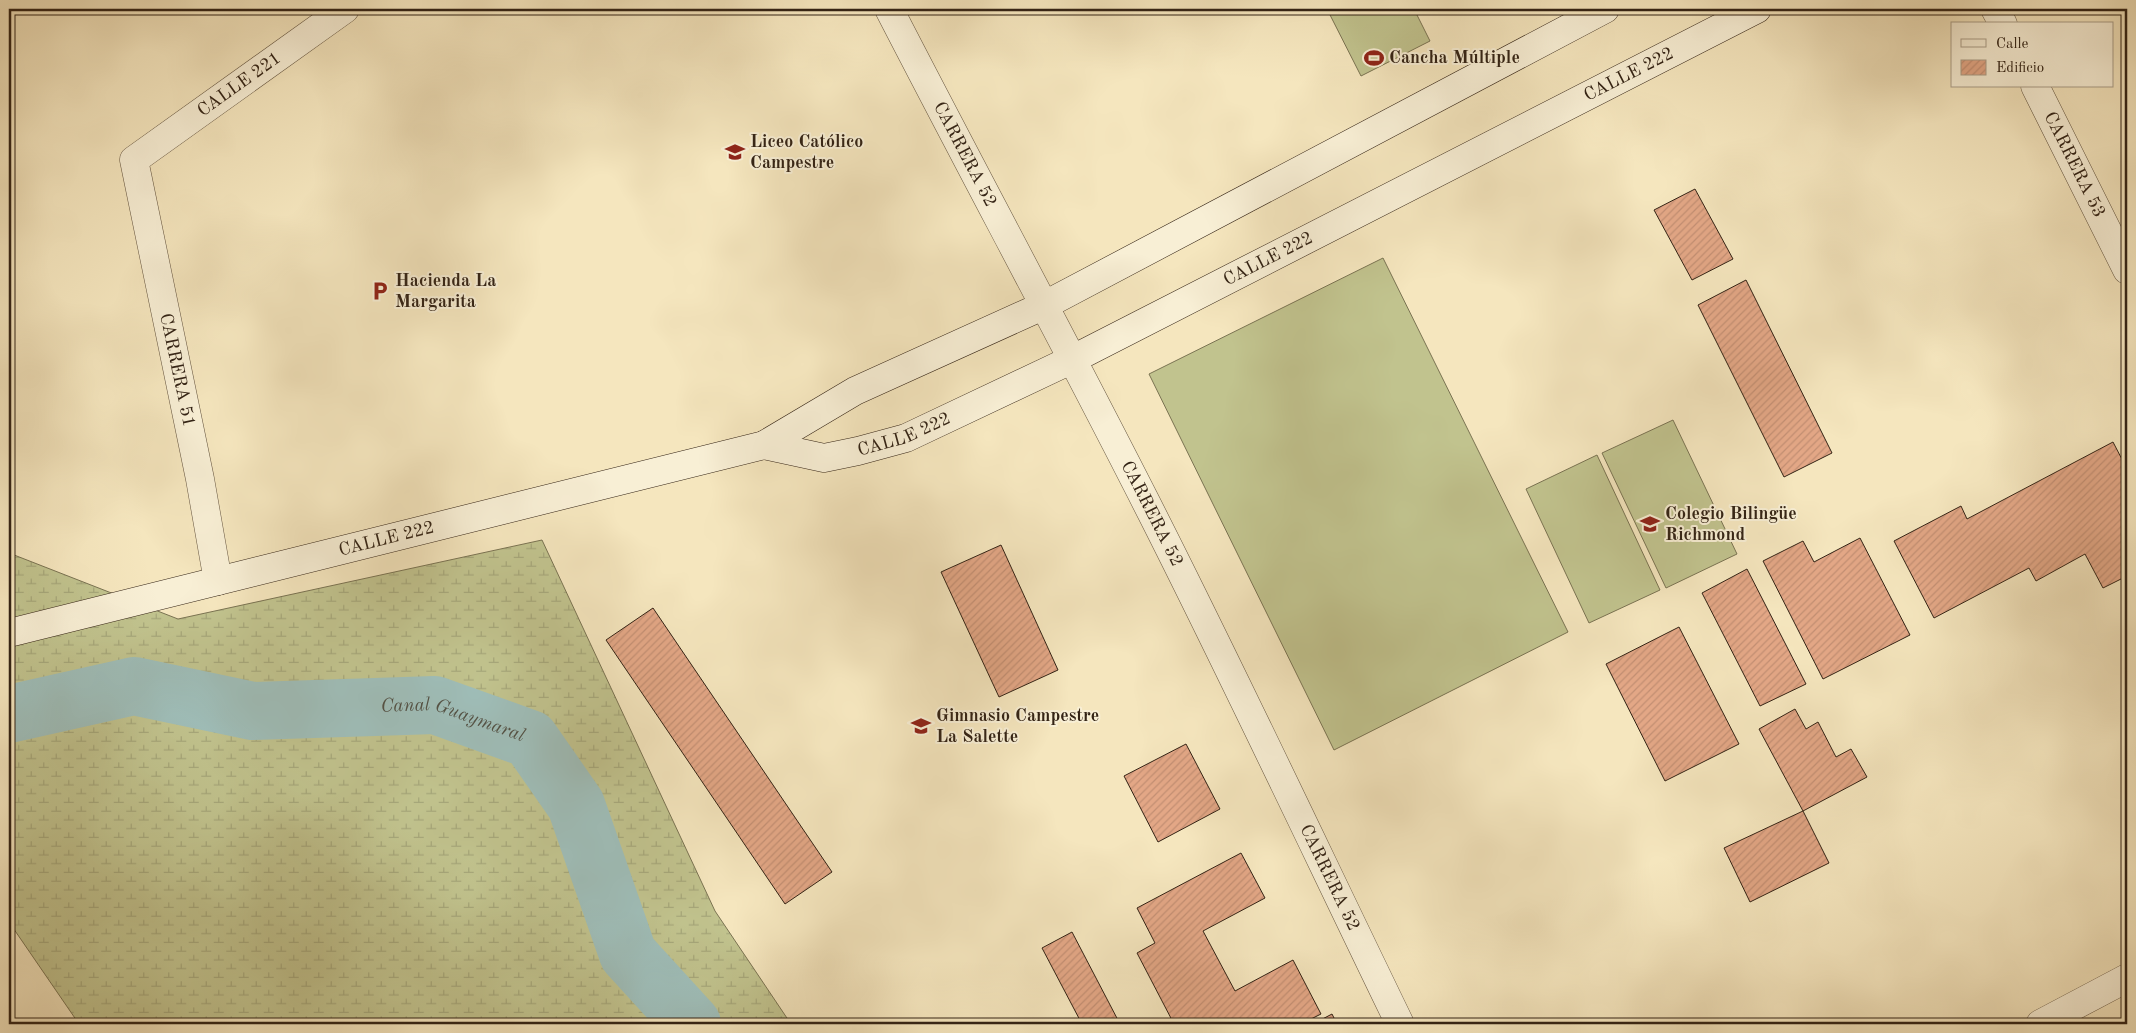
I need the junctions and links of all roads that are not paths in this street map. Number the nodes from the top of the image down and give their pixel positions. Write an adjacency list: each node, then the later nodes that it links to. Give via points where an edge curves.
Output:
1 (345, 9): 8 (street, CALLE 221)
2 (889, 9): 10 (street, CARRERA 52, via 994,214)
3 (1605, 9): 10 (street, CALLE 222)
4 (1757, 9): 11 (street, CALLE 222)
5 (1996, 9): 6 (street)
6 (2002, 22)
7 (2036, 88): 9 (street, CARRERA 53)
8 (134, 160): 13 (street, CARRERA 51)
9 (2127, 270)
10 (1045, 305): 11 (street, CARRERA 52); 12 (street, CALLE 222, via 855,391)
11 (1073, 359): 12 (street, CALLE 222, via 906,438 824,458); 16 (street, CARRERA 52)
12 (764, 445): 13 (street, CALLE 222)
13 (218, 581): 14 (street, CALLE 222)
14 (9, 633)
15 (2127, 978): 17 (street)
16 (1400, 1024)
17 (2040, 1024)

